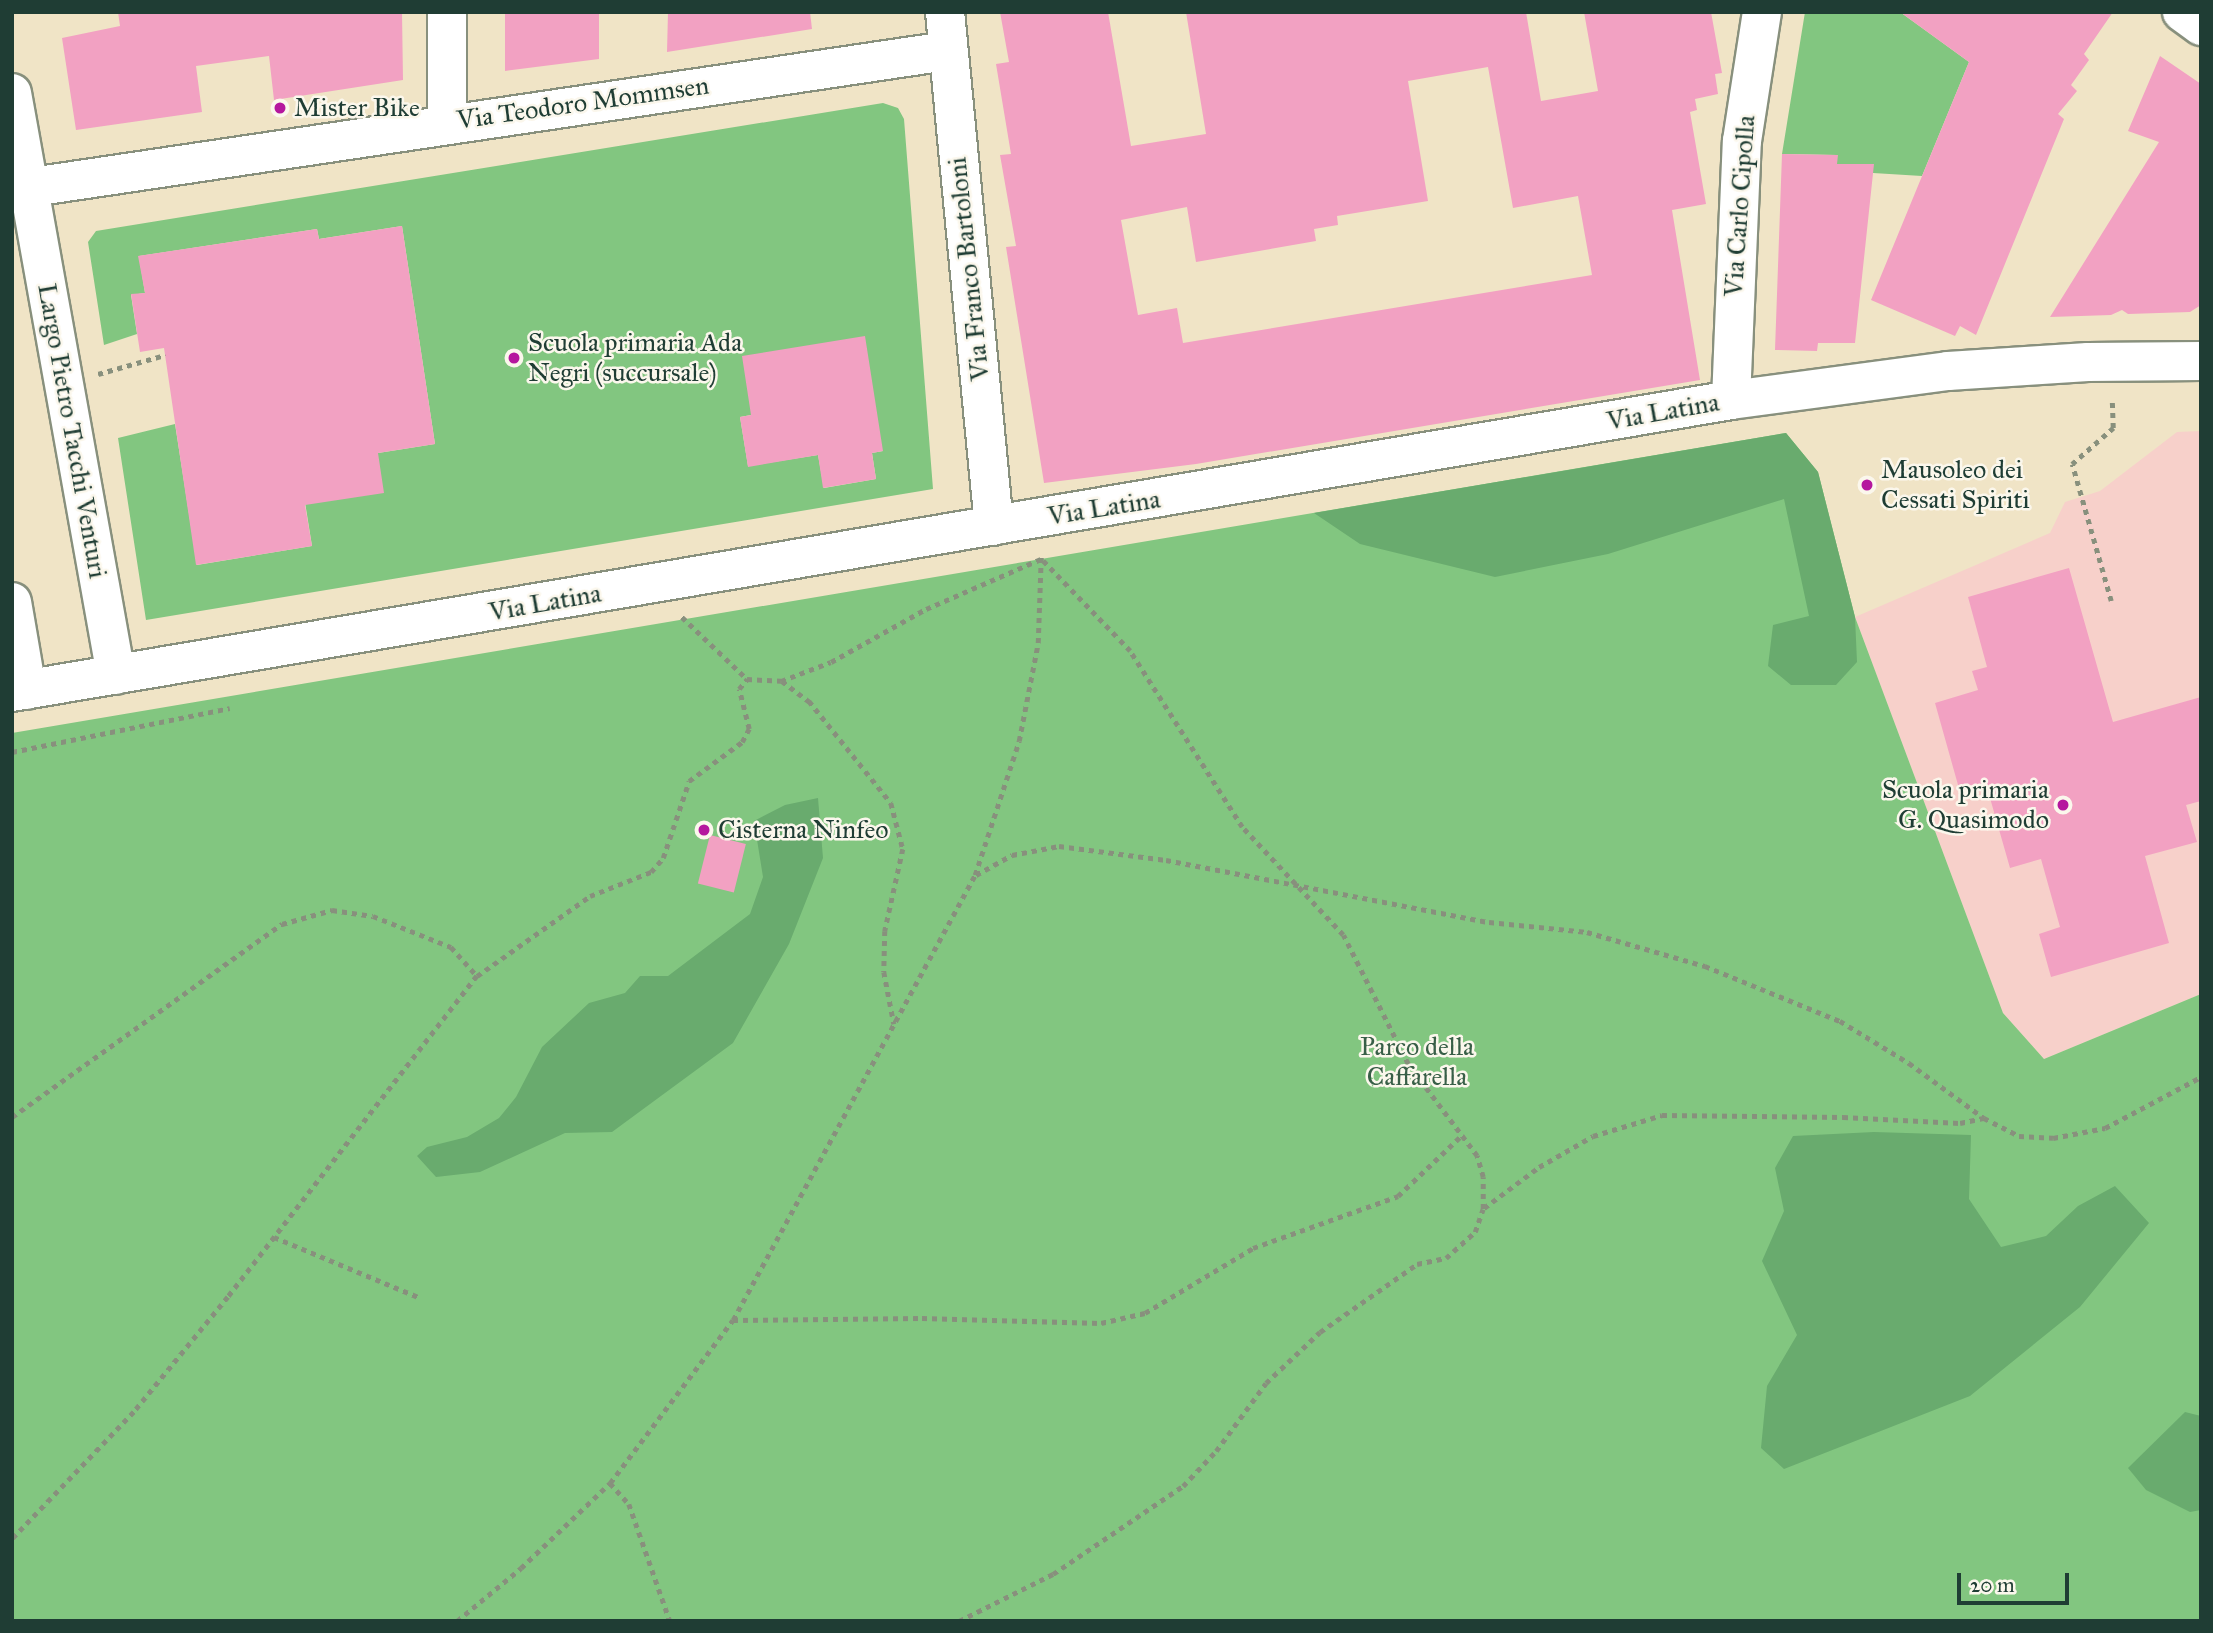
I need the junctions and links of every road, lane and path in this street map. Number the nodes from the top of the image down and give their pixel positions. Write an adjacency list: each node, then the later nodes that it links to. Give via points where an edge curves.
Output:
1 (447, 12): 8 (street)
2 (944, 12): 6 (street, Via Franco Bartoloni)
3 (1762, 12): 14 (street, Via Carlo Cipolla, via 1742,141)
4 (2182, 12): 5 (street)
5 (2201, 26)
6 (947, 51): 8 (street, Via Teodoro Mommsen); 15 (street, Via Franco Bartoloni)
7 (12, 93): 9 (street, Largo Pietro Tacchi Venturi)
8 (447, 122): 9 (street, Via Teodoro Mommsen)
9 (20, 188): 12 (street, Largo Pietro Tacchi Venturi)
10 (165, 355): 12 (path)
11 (2201, 361): 14 (street, Via Latina, via 2088,362 1948,372)
12 (64, 383): 20 (street, Largo Pietro Tacchi Venturi)
13 (2112, 390): 17 (path, via 2113,428 2072,464)
14 (1731, 400): 15 (street, Via Latina)
15 (994, 526): 20 (street, Via Latina)
16 (1041, 559): 22 (path, via 926,609 831,662); 26 (path, via 1038,643 1019,741); 27 (path, via 1130,651 1242,827)
17 (2111, 601)
18 (12, 602): 23 (street)
19 (682, 617): 21 (path)
20 (116, 675): 23 (street, Via Latina)
21 (747, 679): 22 (path); 28 (path, via 739,689 749,729 742,742 689,781 663,858 652,872 590,896)
22 (781, 681): 29 (path, via 809,701 891,803 903,849 885,945 884,972)
23 (19, 691)
24 (230, 708): 25 (path)
25 (12, 752)
26 (975, 875): 27 (path, via 1012,855 1059,846); 29 (path)
27 (1293, 882): 32 (path, via 1394,906 1587,932 1705,966 1840,1021 1909,1063); 33 (path, via 1343,935 1408,1064)
28 (477, 976): 31 (path, via 451,947 373,916 332,910 282,924); 35 (path)
29 (894, 1025): 37 (path)
30 (2201, 1077): 32 (path, via 2105,1128 2066,1136 2019,1136)
31 (12, 1117)
32 (1984, 1118): 34 (path, via 1960,1123 1662,1115 1593,1136 1539,1167)
33 (1463, 1134): 34 (path, via 1483,1177); 37 (path, via 1398,1196 1253,1248 1145,1313 1101,1323 922,1318)
34 (1483, 1209): 42 (path, via 1475,1232 1446,1258 1417,1264 1320,1332 1266,1383 1216,1451 1183,1486 1053,1574)
35 (274, 1237): 36 (path); 39 (path, via 134,1412)
36 (418, 1297)
37 (733, 1320): 38 (path)
38 (610, 1483): 40 (path, via 521,1568); 41 (path, via 629,1504)
39 (12, 1539)
40 (457, 1621)
41 (670, 1621)
42 (959, 1621)

